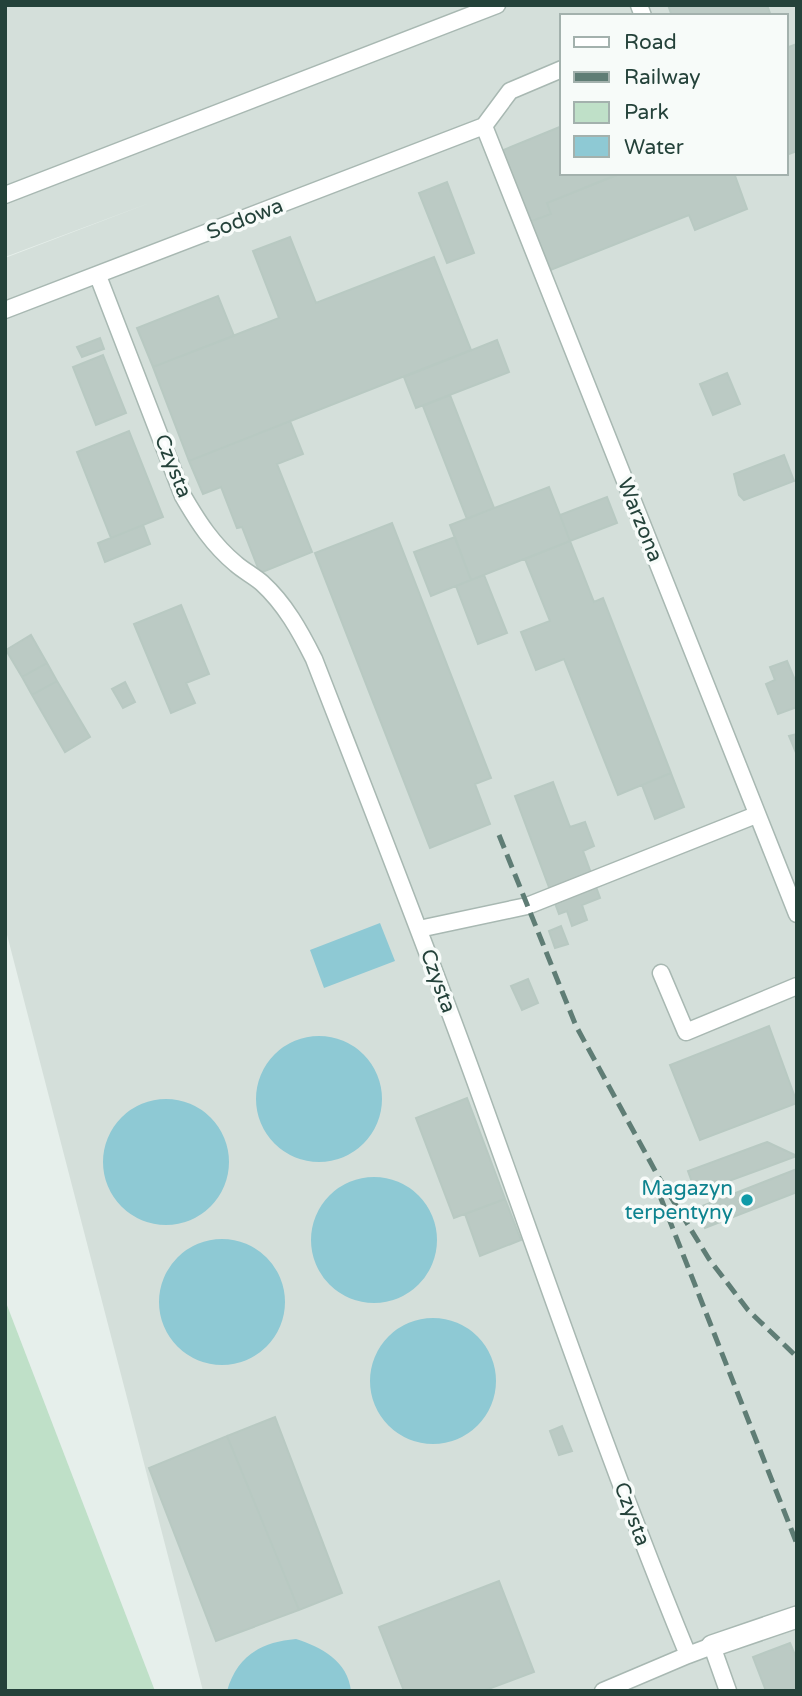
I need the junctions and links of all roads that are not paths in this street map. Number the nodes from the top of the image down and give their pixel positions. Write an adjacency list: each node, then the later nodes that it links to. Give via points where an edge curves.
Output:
1 (497, 5): 2 (lane)
2 (473, 9): 5 (lane)
3 (560, 70): 4 (lane, via 510,91)
4 (484, 126): 6 (lane, Sodowa); 8 (lane, Warzona)
5 (5, 195)
6 (98, 276): 7 (lane, Sodowa); 10 (lane, Czysta, via 193,514 222,552 278,601 314,659)
7 (5, 310)
8 (757, 815): 9 (lane, Warzona); 10 (lane, via 527,906)
9 (797, 914)
10 (419, 929): 15 (lane, Czysta, via 627,1503)
11 (662, 973): 12 (lane, via 686,1032)
12 (797, 986)
13 (797, 1617): 14 (street)
14 (712, 1646): 15 (lane); 17 (lane)
15 (688, 1655): 16 (lane)
16 (603, 1691)
17 (728, 1691)

